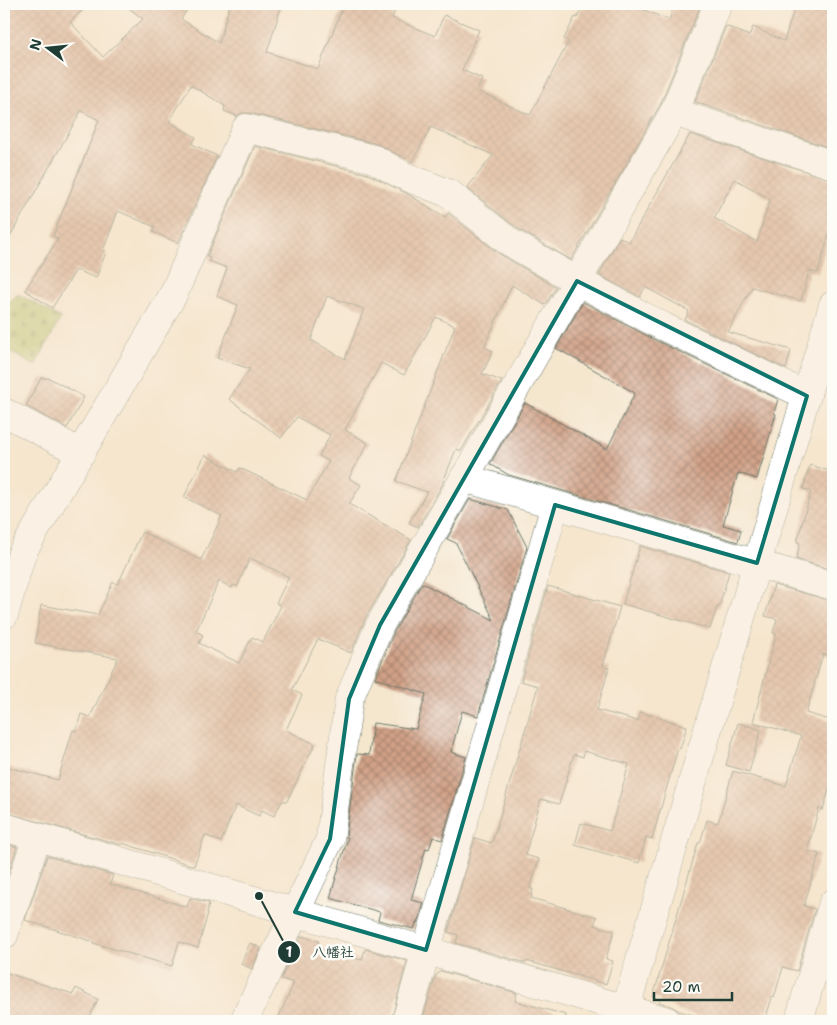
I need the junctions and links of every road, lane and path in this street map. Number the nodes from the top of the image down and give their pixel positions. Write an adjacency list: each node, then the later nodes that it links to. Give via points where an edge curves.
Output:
1 (718, 4): 2 (street)
2 (674, 112): 3 (street); 4 (street)
3 (833, 166)
4 (577, 281): 6 (street); 8 (street, via 508,241 450,194 402,175 374,159 246,128 173,295); 9 (street)
5 (833, 305): 6 (street)
6 (807, 396): 11 (street)
7 (4, 412): 8 (street)
8 (81, 453): 13 (street, via 22,553)
9 (464, 478): 10 (street); 17 (street, via 380,625 349,699 330,839)
10 (555, 505): 11 (street); 19 (street)
11 (757, 564): 12 (street); 20 (street)
12 (833, 586)
13 (4, 616)
14 (4, 827): 15 (street)
15 (37, 836): 17 (street); 18 (street)
16 (833, 903): 24 (street)
17 (295, 912): 19 (street); 21 (street)
18 (4, 935)
19 (426, 950): 20 (street); 22 (street)
20 (624, 1015): 23 (street)
21 (244, 1021)
22 (406, 1021)
23 (667, 1021)
24 (799, 1021)

